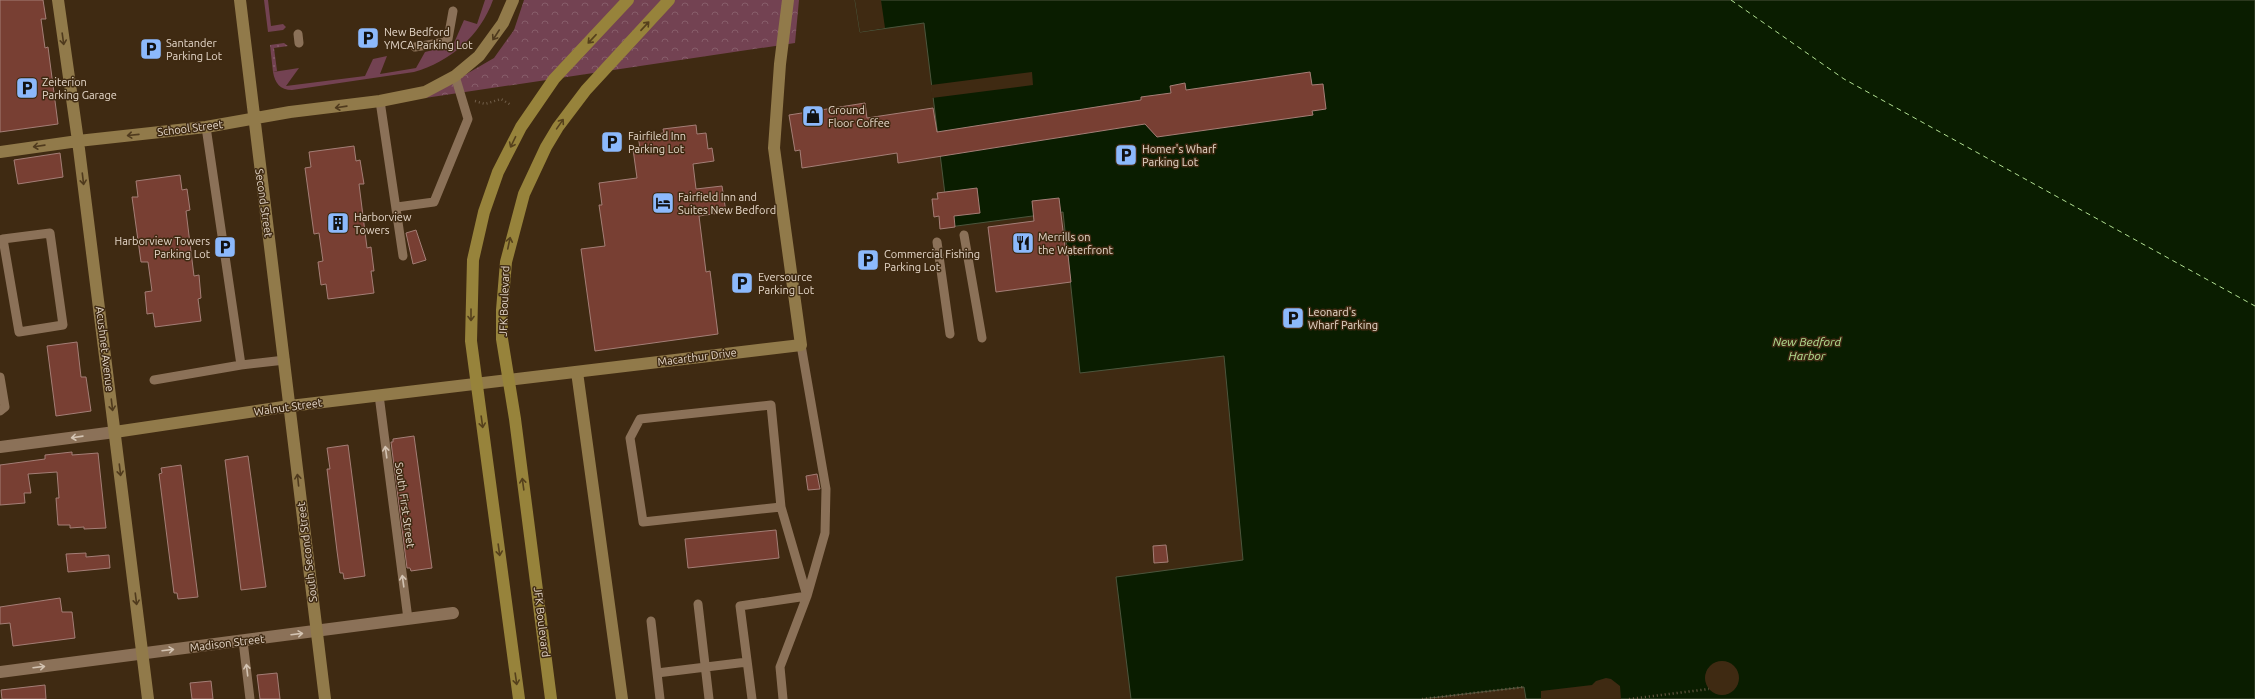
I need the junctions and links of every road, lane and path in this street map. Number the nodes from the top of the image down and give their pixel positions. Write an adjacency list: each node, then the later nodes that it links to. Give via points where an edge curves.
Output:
1 (58, 0): 15 (street, Acushnet Avenue, one-way to 15)
2 (240, 0): 13 (street, Second Street)
3 (513, 0): 9 (street, School Street, one-way to 9, via 503,23 480,56)
4 (628, 0): 35 (main road, one-way to 35, via 554,79 521,127 498,172 484,212 472,276 471,341)
5 (669, 0): 33 (main road, JFK Boulevard, one-way to 5, via 502,339 503,285 510,240 526,188 546,147 572,108)
6 (788, 0): 28 (street, via 774,148)
7 (453, 11): 8 (lane, via 448,39 445,42)
8 (415, 47)
9 (455, 76): 11 (street, School Street, via 425,92); 17 (lane, via 468,120 434,202)
10 (473, 100): 12 (path, via 485,104 501,99)
11 (380, 101): 13 (street, School Street, one-way to 13); 17 (lane)
12 (511, 104)
13 (255, 119): 14 (street, School Street); 29 (street, Second Street)
14 (206, 127): 15 (street, School Street, one-way to 15); 30 (lane)
15 (78, 141): 16 (street, School Street, one-way to 16); 39 (street, Acushnet Avenue, one-way to 39)
16 (0, 152)
17 (397, 207): 25 (lane)
18 (964, 235): 27 (lane)
19 (1, 239): 19 (lane, via 50,233 63,325 19,332)
20 (937, 242): 26 (lane)
21 (1108, 251): 22 (path)
22 (1083, 253): 23 (path); 24 (path)
23 (1078, 254)
24 (1066, 255)
25 (403, 256)
26 (950, 334)
27 (982, 338)
28 (801, 345): 31 (street, Macarthur Drive); 42 (lane, via 826,489 825,533)
29 (285, 360): 30 (lane); 37 (street, Second Street)
30 (241, 365): 34 (lane)
31 (577, 372): 33 (street, Walnut Street); 61 (street)
32 (0, 377): 38 (lane, via 5,406)
33 (509, 379): 35 (street, Walnut Street); 60 (main road, JFK Boulevard, one-way to 33)
34 (154, 380)
35 (476, 383): 36 (street, Walnut Street); 59 (main road, one-way to 59)
36 (379, 395): 37 (street, Walnut Street); 45 (lane, South First Street, one-way to 36)
37 (290, 406): 39 (street, Walnut Street); 47 (street, South Second Street, one-way to 37)
38 (0, 411)
39 (115, 432): 40 (street, Walnut Street, one-way to 40); 49 (street, Acushnet Avenue, one-way to 49)
40 (0, 447)
41 (781, 506): 41 (lane, via 771,404 640,419 630,438 643,522); 42 (lane)
42 (807, 596): 50 (lane, via 740,606); 65 (lane, via 780,667)
43 (698, 604): 51 (lane)
44 (453, 613): 45 (street, Madison Street)
45 (408, 619): 47 (street, Madison Street)
46 (651, 621): 53 (lane)
47 (316, 631): 48 (street, Madison Street, one-way to 47); 58 (street, South Second Street)
48 (243, 641): 49 (street, Madison Street, one-way to 48); 57 (lane, one-way to 48)
49 (143, 654): 52 (street, Madison Street, one-way to 49); 56 (street, Acushnet Avenue)
50 (747, 662): 51 (lane); 64 (lane)
51 (705, 667): 53 (lane); 63 (lane)
52 (0, 672)
53 (657, 673): 62 (lane)
54 (1524, 687): 66 (path)
55 (1709, 689): 67 (path)
56 (148, 699)
57 (250, 699)
58 (325, 699)
59 (519, 699)
60 (552, 699)
61 (622, 699)
62 (660, 699)
63 (710, 699)
64 (752, 699)
65 (783, 699)
66 (1422, 699)
67 (1629, 699)

